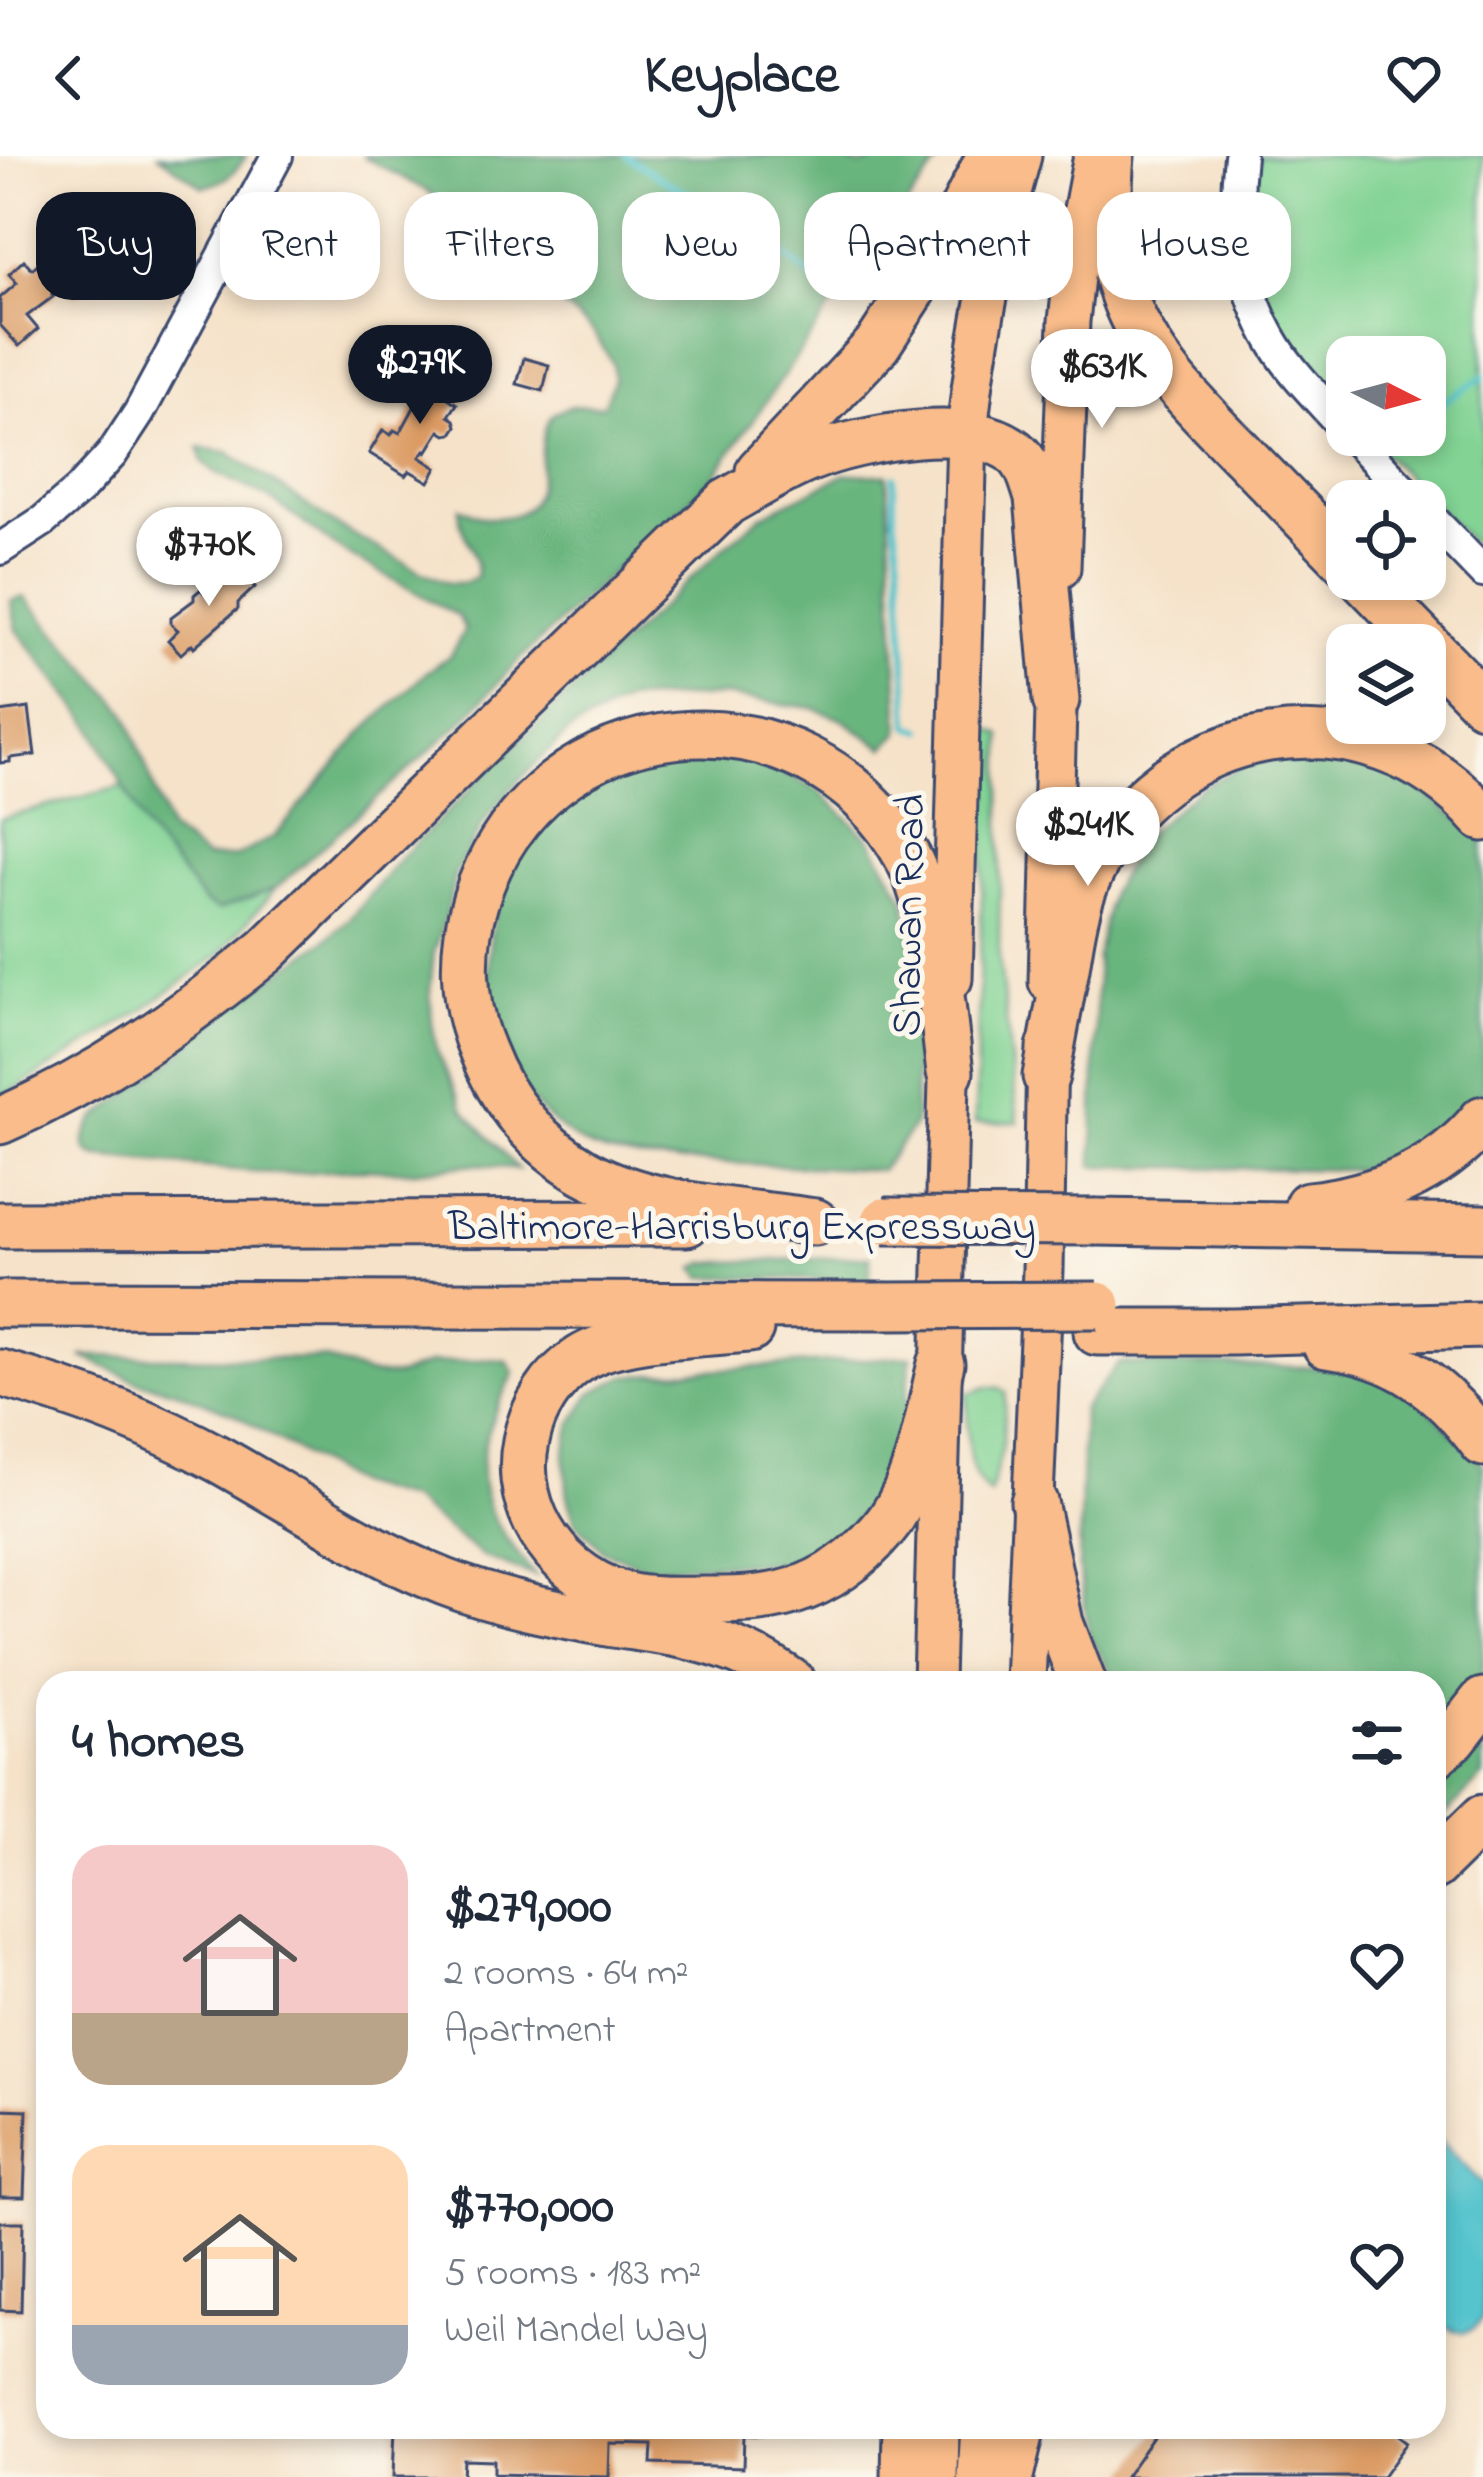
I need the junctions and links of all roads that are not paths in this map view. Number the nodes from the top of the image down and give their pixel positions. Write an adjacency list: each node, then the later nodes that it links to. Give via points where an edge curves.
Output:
1 (277, 156): 14 (street, via 112,454 44,521)
2 (990, 156): 11 (highway, via 878,344)
3 (1021, 156): 8 (main road, Shawan Road, via 990,276)
4 (1094, 156): 17 (main road, via 1069,322)
5 (1111, 156): 13 (highway, via 1111,248 1136,326 1184,393)
6 (1240, 156): 7 (street, via 1237,224 1255,304 1275,346)
7 (1326, 406)
8 (967, 434): 11 (highway, via 836,448); 17 (highway, via 1005,446 1030,472); 20 (main road, Shawan Road)
9 (1371, 456): 10 (street)
10 (1394, 480)
11 (727, 502): 23 (highway, via 266,951 122,1058)
12 (1446, 534): 15 (street)
13 (1326, 540)
14 (0, 549)
15 (1483, 572)
16 (1383, 600): 18 (highway)
17 (1057, 700): 21 (main road)
18 (1483, 703)
19 (1483, 818): 21 (highway, via 1429,770 1346,737 1249,741 1184,767 1133,807 1087,880)
20 (950, 1072): 24 (highway, via 931,937 911,863 875,812 827,771 740,736 675,734 577,768 529,807 490,861 466,944 475,1034 502,1095 556,1153 614,1186); 36 (main road, Shawan Road)
21 (1046, 1076): 40 (main road)
22 (1483, 1119): 25 (highway, via 1448,1154 1366,1196)
23 (0, 1121)
24 (815, 1222): 25 (highway, Baltimore-Harrisburg Expressway, bridge); 26 (highway, Baltimore-Harrisburg Expressway)
25 (1118, 1222): 27 (highway, Baltimore-Harrisburg Expressway)
26 (0, 1226)
27 (1483, 1228)
28 (0, 1304): 30 (highway, Baltimore-Harrisburg Expressway)
29 (1483, 1306): 31 (highway, Baltimore-Harrisburg Expressway)
30 (884, 1319): 31 (highway, Baltimore-Harrisburg Expressway, bridge); 34 (highway)
31 (1098, 1319): 35 (highway)
32 (1483, 1325): 35 (highway)
33 (0, 1326): 34 (highway)
34 (750, 1329): 36 (highway, via 605,1347 557,1378 540,1400 522,1458 532,1513 562,1562 629,1597 652,1600 757,1600 807,1587 890,1519 915,1468)
35 (1234, 1332): 38 (highway, via 1390,1361 1448,1402)
36 (941, 1364): 39 (main road, Shawan Road)
37 (0, 1372): 41 (highway, via 145,1423 442,1581 535,1610 691,1637)
38 (1483, 1443)
39 (938, 1500): 42 (main road, Shawan Road); 43 (main road)
40 (1034, 1502): 44 (main road); 45 (highway)
41 (775, 1671)
42 (933, 1671)
43 (950, 1671)
44 (1026, 1671)
45 (1078, 1671)
46 (1483, 1701): 47 (highway)
47 (1446, 1745)
48 (1483, 1818): 49 (highway)
49 (1446, 1854)
50 (903, 2439): 54 (main road)
51 (939, 2439): 55 (main road)
52 (980, 2439): 56 (main road)
53 (1019, 2439): 57 (highway)
54 (902, 2477)
55 (938, 2477)
56 (978, 2477)
57 (1010, 2477)

